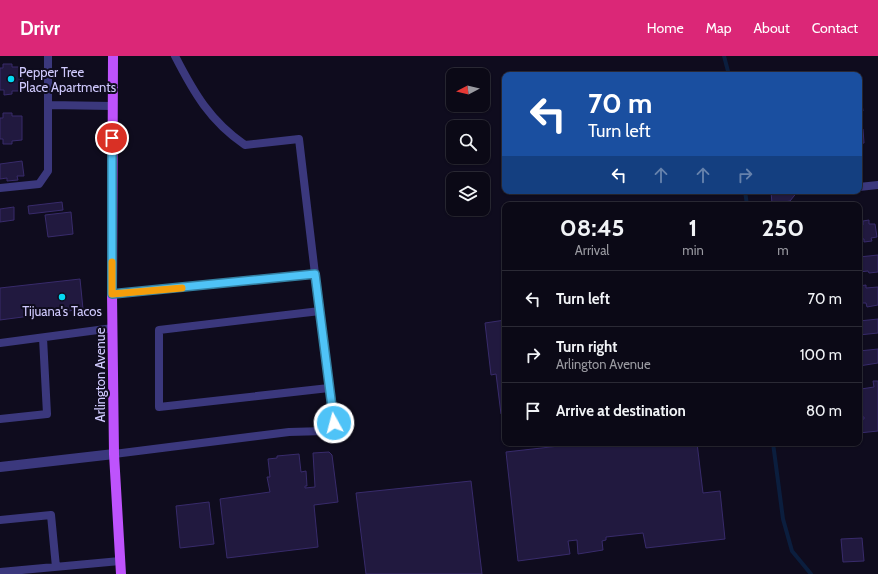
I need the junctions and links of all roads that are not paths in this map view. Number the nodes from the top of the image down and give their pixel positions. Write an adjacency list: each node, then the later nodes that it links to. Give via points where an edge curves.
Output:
1 (48, 56): 4 (lane)
2 (112, 56): 5 (main road, Arlington Avenue)
3 (175, 56): 9 (lane, via 201,103 228,134 245,145 299,139)
4 (48, 105): 5 (lane); 8 (lane, via 48,171 39,184)
5 (112, 106): 10 (main road, Arlington Avenue)
6 (878, 185): 7 (lane)
7 (862, 187)
8 (0, 188)
9 (315, 274): 10 (lane); 11 (lane)
10 (112, 294): 12 (main road, Arlington Avenue)
11 (320, 311): 15 (lane); 15 (lane, via 159,330 159,407)
12 (113, 328): 13 (lane); 17 (main road, Arlington Avenue)
13 (42, 338): 14 (lane); 16 (lane, via 48,414)
14 (0, 343)
15 (329, 388): 17 (lane, via 334,423 325,431 289,432)
16 (0, 419)
17 (114, 454): 18 (street); 20 (main road, Arlington Avenue)
18 (0, 467)
19 (0, 520): 21 (lane, via 52,515)
20 (120, 561): 21 (lane); 23 (main road, Arlington Avenue)
21 (56, 567): 22 (lane)
22 (0, 572)
23 (121, 574)

